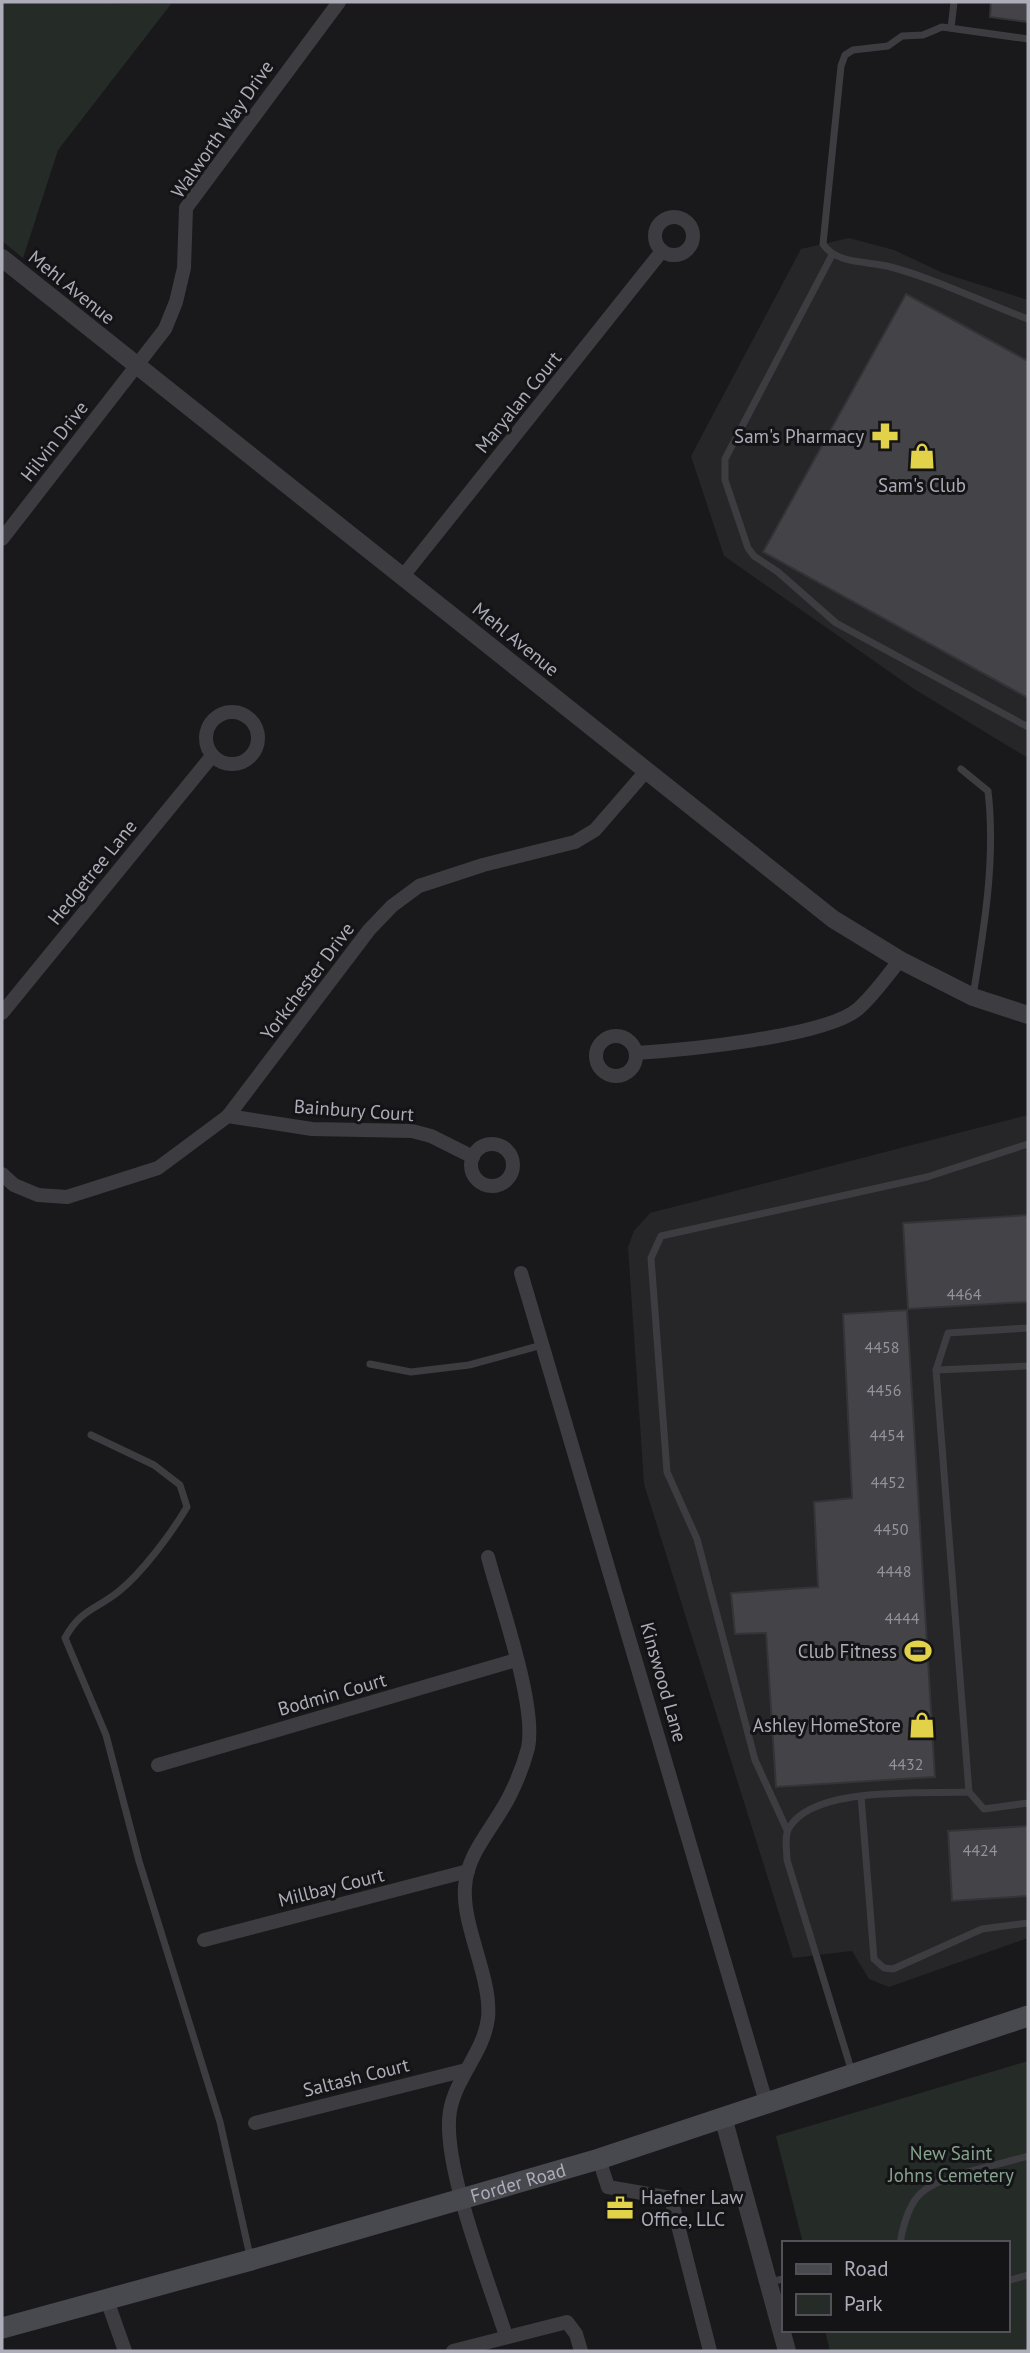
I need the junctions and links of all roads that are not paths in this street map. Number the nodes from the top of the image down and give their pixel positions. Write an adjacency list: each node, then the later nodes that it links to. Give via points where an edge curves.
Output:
1 (339, 2): 9 (street, Walworth Way Drive, via 186,208 184,268 176,302 165,329)
2 (954, 2): 3 (lane)
3 (951, 28): 4 (lane); 6 (lane, via 902,36 888,46 845,55 823,244)
4 (1028, 39)
5 (662, 251): 11 (street, Maryalan Court)
6 (832, 254): 8 (lane, via 888,266); 12 (lane, via 724,459 725,480 748,548 836,623)
7 (2, 258): 9 (street, Mehl Avenue)
8 (1028, 319)
9 (137, 366): 10 (street, Hilvin Drive); 11 (street, Mehl Avenue)
10 (2, 539)
11 (403, 576): 15 (street, Mehl Avenue)
12 (1028, 727)
13 (212, 756): 18 (street, Hedgetree Lane)
14 (961, 769): 17 (lane, via 988,791 990,816 986,917)
15 (646, 770): 16 (street, Mehl Avenue, via 833,919); 21 (street, Yorkchester Drive, via 595,830 575,842 483,864 419,886 392,906)
16 (901, 960): 17 (street, Mehl Avenue); 20 (street, via 856,1011 825,1024 747,1041)
17 (973, 997): 19 (street, Mehl Avenue)
18 (2, 1013)
19 (1028, 1015)
20 (636, 1054)
21 (228, 1116): 23 (street, Bainbury Court, via 312,1129 412,1131); 24 (street, Yorkchester Drive, via 158,1168 67,1197 38,1195)
22 (1028, 1144): 38 (lane, via 927,1177 662,1236 650,1258 667,1472 697,1539 755,1760)
23 (473, 1157)
24 (2, 1174)
25 (521, 1273): 27 (street, Kinswood Lane)
26 (1028, 1328): 30 (lane, via 948,1333)
27 (543, 1345): 28 (lane, via 469,1365 411,1372); 45 (street, Kinswood Lane)
28 (370, 1364)
29 (1028, 1366): 30 (lane)
30 (936, 1370): 35 (lane)
31 (91, 1435): 52 (lane, via 155,1465 180,1485 187,1507 119,1591 75,1619 65,1638 106,1735 139,1861 220,2122)
32 (488, 1557): 33 (street)
33 (516, 1660): 34 (street, Bodmin Court); 39 (street, via 525,1694 528,1746 511,1794 474,1853)
34 (158, 1765)
35 (968, 1792): 36 (lane); 37 (lane, via 984,1808)
36 (861, 1796): 38 (lane, via 832,1800 799,1815); 40 (lane, via 874,1959 879,1964 892,1969 982,1929)
37 (1028, 1803)
38 (787, 1830): 44 (lane, via 787,1860)
39 (468, 1871): 41 (street, Millbay Court); 43 (street, via 464,1888 488,2019)
40 (1028, 1923)
41 (204, 1940)
42 (1028, 2016): 44 (main road, Forder Road)
43 (466, 2070): 47 (street, Saltash Court); 50 (street, via 449,2111 448,2136)
44 (852, 2073): 45 (main road, Forder Road)
45 (766, 2102): 46 (main road, Forder Road)
46 (723, 2117): 49 (main road, Forder Road); 54 (street)
47 (255, 2123)
48 (1028, 2156): 51 (lane, via 933,2184 919,2194 909,2211)
49 (599, 2159): 50 (main road, Forder Road); 64 (street, via 608,2187 671,2198)
50 (462, 2200): 52 (main road, Forder Road); 60 (street)
51 (901, 2241)
52 (251, 2260): 56 (main road, Forder Road)
53 (1028, 2276): 55 (lane)
54 (776, 2281): 57 (street)
55 (1009, 2281)
56 (107, 2300): 58 (main road, Forder Road); 61 (street)
57 (782, 2319)
58 (2, 2328)
59 (784, 2332): 65 (street)
60 (506, 2336): 62 (street); 63 (street, via 567,2322)
61 (125, 2351)
62 (453, 2351)
63 (581, 2351)
64 (710, 2351)
65 (787, 2351)

